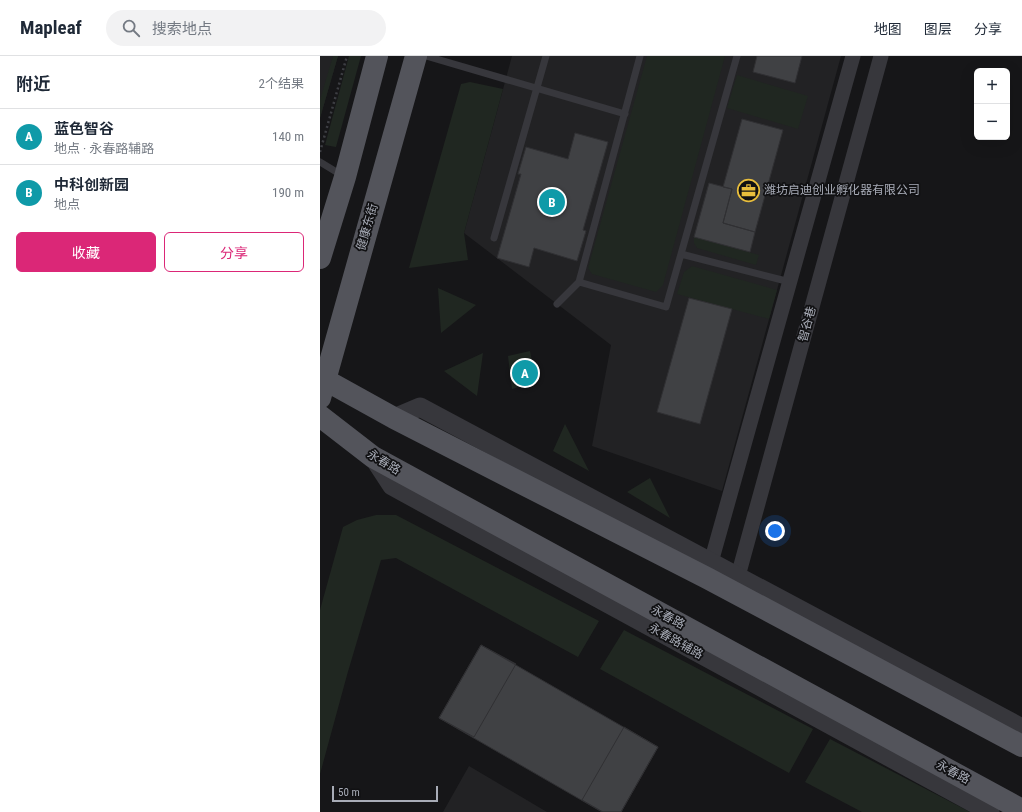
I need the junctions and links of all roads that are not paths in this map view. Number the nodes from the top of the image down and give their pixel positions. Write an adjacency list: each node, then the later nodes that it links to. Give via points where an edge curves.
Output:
1 (377, 56): 12 (main road)
2 (416, 56): 19 (main road, 健康东街)
3 (426, 56): 9 (lane)
4 (546, 56): 9 (lane)
5 (640, 56): 10 (lane)
6 (738, 56): 14 (lane)
7 (853, 56): 17 (street)
8 (881, 56): 23 (street, 智谷巷)
9 (537, 89): 10 (lane); 13 (lane)
10 (625, 114): 16 (lane)
11 (320, 162): 12 (lane)
12 (345, 177): 15 (main road)
13 (494, 238)
14 (681, 254): 16 (lane, via 666,307); 17 (lane)
15 (320, 258)
16 (579, 282): 18 (lane)
17 (790, 282): 22 (street)
18 (557, 304)
19 (322, 385): 22 (main road)
20 (320, 416): 21 (main road, 永春路)
21 (373, 457): 26 (main road, 永春路); 27 (street, 永春路辅路, via 392,486)
22 (709, 570): 23 (main road)
23 (736, 584): 24 (street); 25 (main road)
24 (1022, 728)
25 (1022, 746)
26 (1022, 810)
27 (990, 812)

